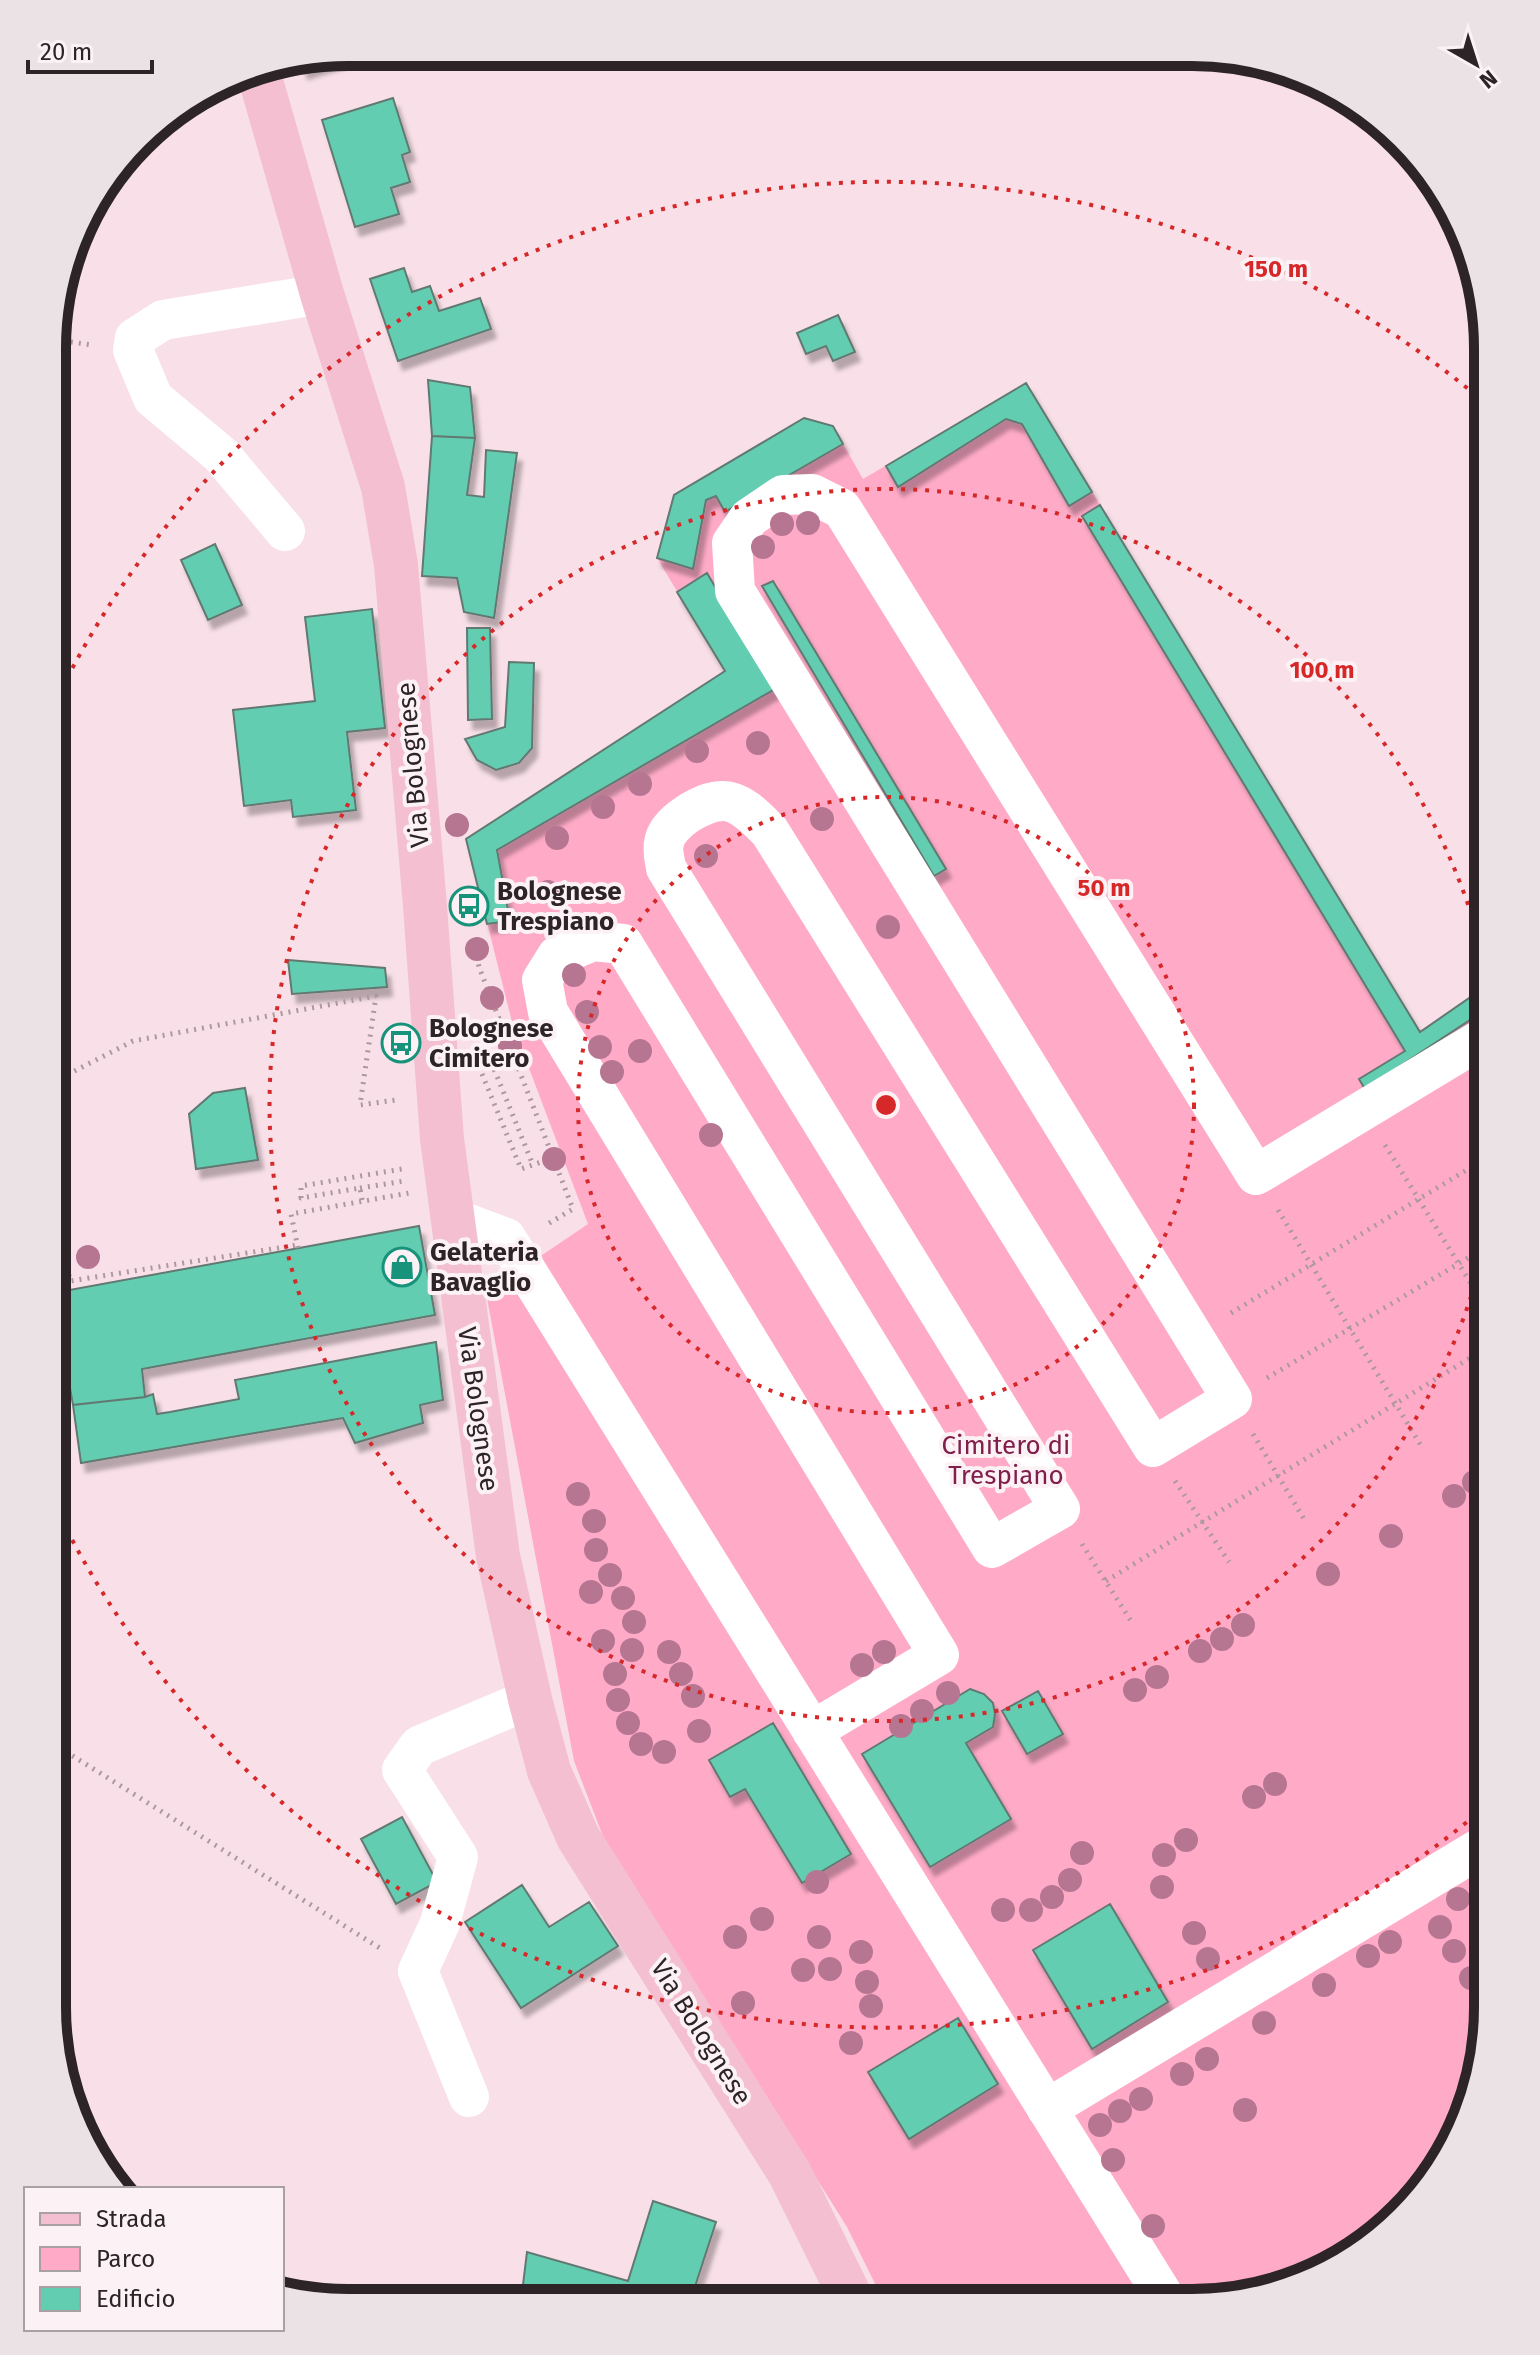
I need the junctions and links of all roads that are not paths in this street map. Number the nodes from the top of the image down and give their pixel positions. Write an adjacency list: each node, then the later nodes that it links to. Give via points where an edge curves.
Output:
1 (261, 80): 2 (main road, Via Bolognese)
2 (322, 294): 3 (lane, via 163,320 135,338 133,350 153,398 221,455); 5 (main road, Via Bolognese, via 383,487 396,565 442,1139)
3 (285, 531)
4 (1474, 1044): 7 (lane, via 1256,1175 842,509 812,494 783,495 749,518 732,543 735,591 1232,1399 1153,1447 770,832 749,811 724,801 698,808 672,825 664,843 666,868 1060,1509 992,1548 623,944 593,941 557,956 542,980 548,1012 939,1655)
5 (453, 1218): 6 (main road, Via Bolognese, via 498,1556); 7 (lane, via 506,1238)
6 (530, 1699): 9 (lane, via 419,1746 402,1770 458,1857 440,1923 418,1971); 11 (main road, Via Bolognese, via 549,1771 578,1837 790,2174)
7 (812, 1731): 10 (lane)
8 (1473, 1852): 10 (lane)
9 (469, 2097)
10 (1047, 2109): 12 (lane)
11 (847, 2289)
12 (1159, 2289)

